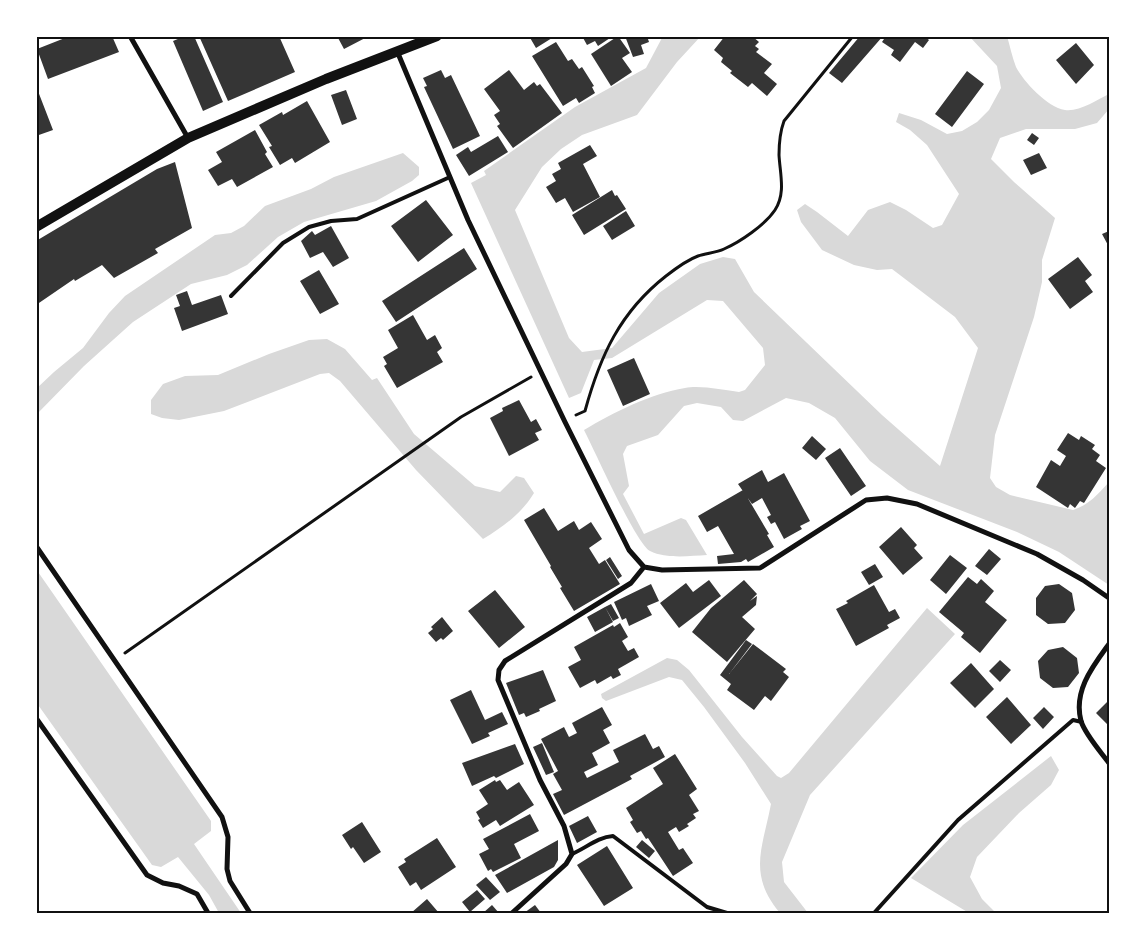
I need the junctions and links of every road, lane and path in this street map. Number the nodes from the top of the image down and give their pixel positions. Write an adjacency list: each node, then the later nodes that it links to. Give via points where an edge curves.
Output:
1 (130, 36): 5 (street)
2 (437, 36): 4 (main road)
3 (853, 36): 10 (path, via 784,121 779,156 781,197 768,220 723,250 697,256 650,288 628,312 613,336 584,411)
4 (397, 51): 5 (main road); 6 (street)
5 (188, 138): 7 (main road)
6 (450, 177): 8 (lane, via 357,219 309,227 283,242); 9 (street)
7 (36, 227)
8 (231, 296)
9 (540, 372): 10 (street); 15 (path, via 461,417)
10 (564, 422): 12 (street, via 628,550)
11 (36, 546): 15 (street)
12 (644, 567): 13 (street, via 662,570 760,568 866,500 887,498 917,504 1037,554); 19 (street, via 631,583 505,661 499,670 501,689 540,780 564,826)
13 (1109, 598)
14 (1109, 644): 17 (street, via 1090,670 1082,689 1079,706)
15 (115, 660): 21 (street, via 222,817 228,837 230,881)
16 (36, 718): 20 (street, via 147,875 196,894)
17 (1082, 722): 18 (street); 24 (lane, via 1073,720 958,820)
18 (1109, 763)
19 (572, 854): 22 (street, via 566,864); 23 (lane, via 604,836 613,836 707,907)
20 (208, 913)
21 (250, 913)
22 (512, 913)
23 (727, 913)
24 (874, 913)

